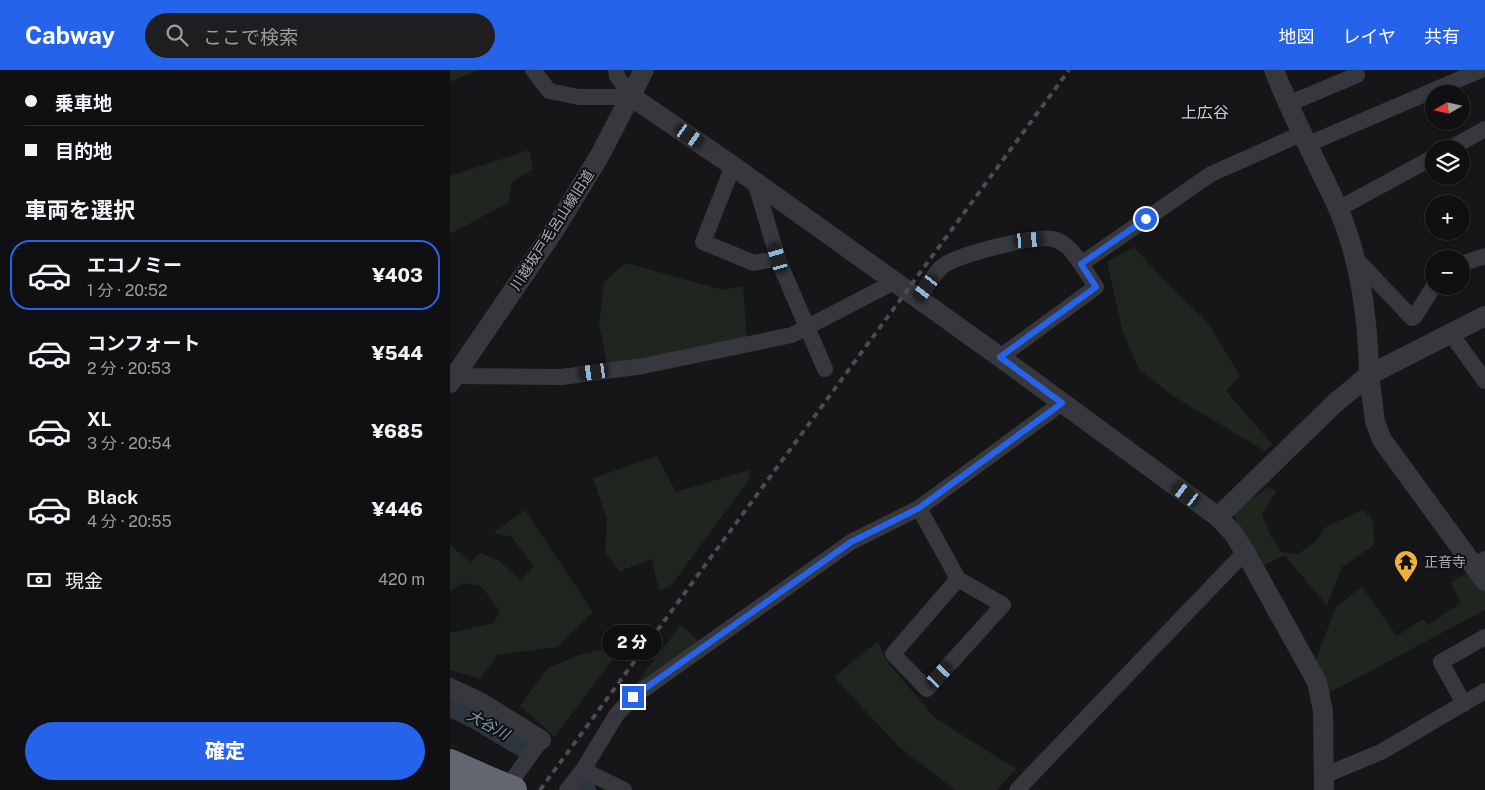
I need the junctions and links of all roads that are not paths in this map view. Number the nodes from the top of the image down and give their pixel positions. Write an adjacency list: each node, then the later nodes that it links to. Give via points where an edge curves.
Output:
1 (533, 70): 7 (street, via 549,91 580,97)
2 (616, 70): 7 (street)
3 (644, 70): 7 (street, 川越坂戸毛呂山線旧道)
4 (1481, 70): 10 (street)
5 (1275, 71): 8 (street)
6 (1357, 75): 8 (street)
7 (632, 96): 13 (street); 30 (street, 川越坂戸毛呂山線旧道, via 555,229)
8 (1288, 104): 10 (street)
9 (1485, 129): 11 (street)
10 (1304, 140): 15 (street); 20 (street, via 1211,174)
11 (1465, 140)
12 (1425, 162): 15 (street)
13 (733, 166): 14 (street); 18 (street, via 703,242 754,263)
14 (755, 182): 18 (street); 21 (street)
15 (1338, 209): 16 (street)
16 (1353, 256): 22 (street, via 1412,318); 29 (street, via 1365,305)
17 (1485, 256): 19 (street)
18 (778, 258): 25 (street)
19 (1470, 261)
20 (1081, 264): 23 (street, via 1069,246 1052,239 991,248 942,266); 27 (street, via 1096,287)
21 (894, 282): 23 (street); 25 (street)
22 (1428, 295)
23 (918, 299): 27 (street)
24 (1485, 316): 26 (street)
25 (808, 328): 28 (street); 30 (street, via 792,335 642,366 562,377)
26 (1451, 334): 29 (street); 31 (street)
27 (1000, 357): 32 (street)
28 (825, 369)
29 (1369, 375): 34 (street, via 1334,404); 36 (street, via 1375,422 1382,440)
30 (452, 378)
31 (1485, 381)
32 (1062, 403): 33 (street); 34 (street)
33 (919, 508): 37 (street); 44 (street, via 851,542 633,697 617,714)
34 (1218, 517): 35 (street)
35 (1245, 552): 45 (street, via 1317,682 1323,711); 51 (street)
36 (1482, 569)
37 (958, 579): 37 (street, via 1003,605 927,688 893,654)
38 (1485, 637): 41 (street, via 1441,662)
39 (450, 688): 42 (street, via 480,702)
40 (1485, 691): 41 (street)
41 (1464, 704): 45 (street)
42 (541, 740): 47 (street)
43 (450, 762): 47 (highway)
44 (583, 770): 49 (street); 50 (street)
45 (1324, 783)
46 (450, 784): 48 (highway)
47 (504, 787)
48 (463, 790)
49 (567, 790)
50 (624, 790)
51 (1017, 790)

